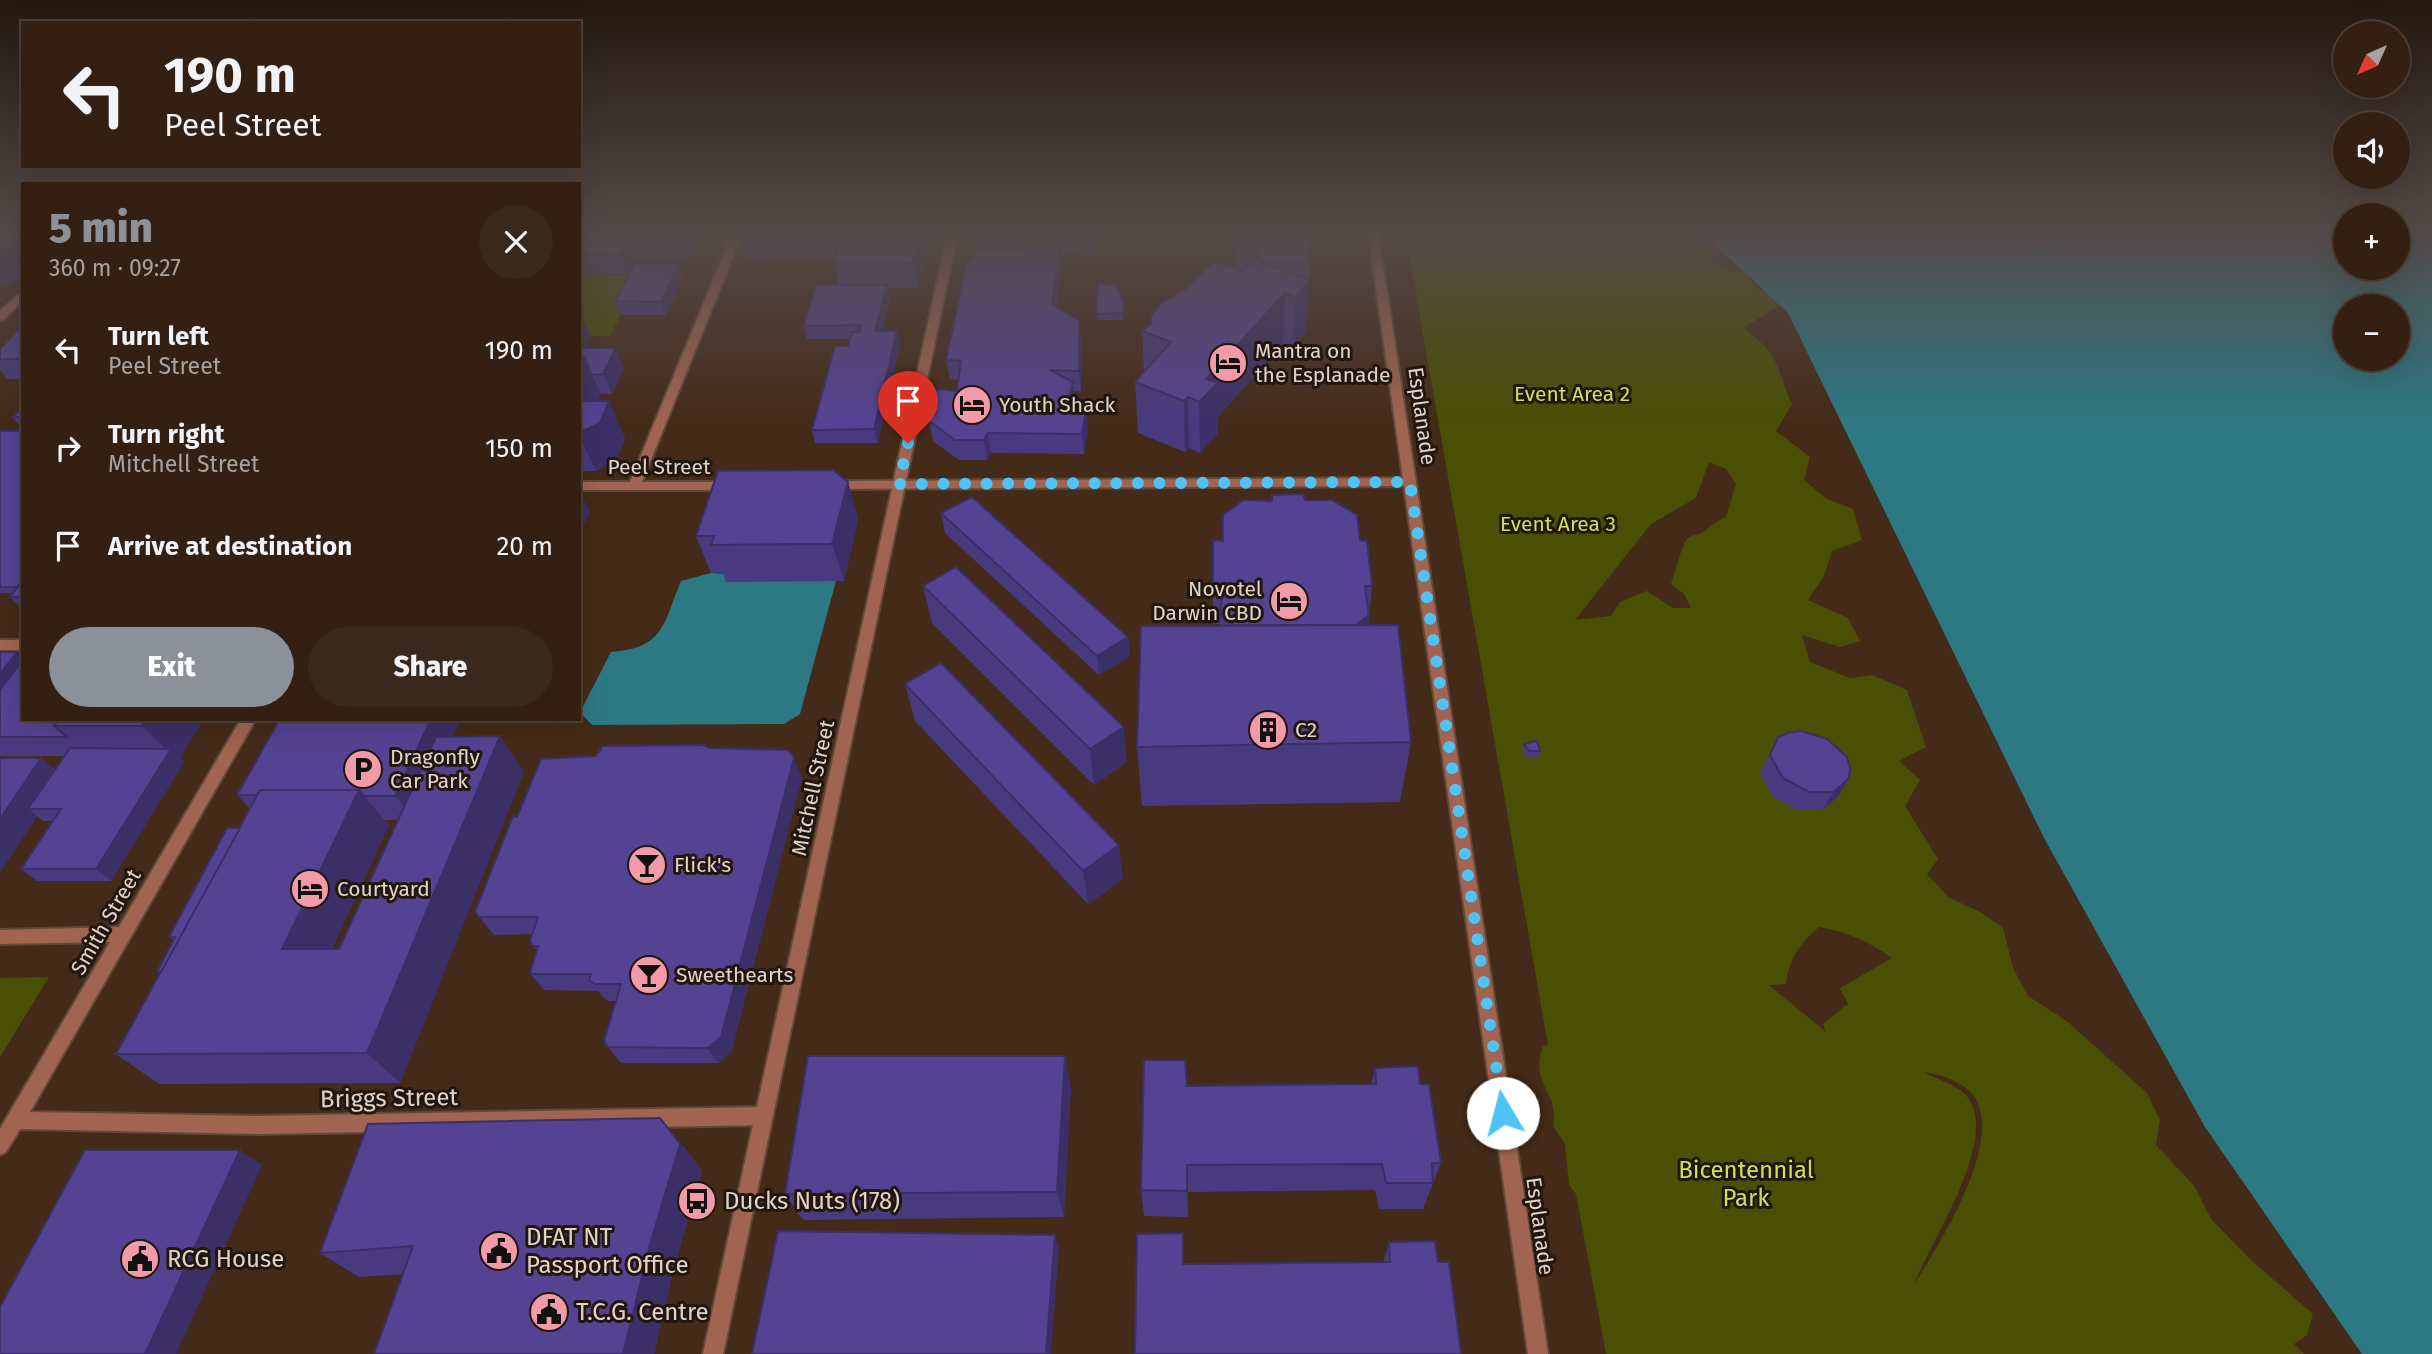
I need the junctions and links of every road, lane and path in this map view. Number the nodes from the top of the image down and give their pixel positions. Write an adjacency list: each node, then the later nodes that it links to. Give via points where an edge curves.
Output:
1 (712, 295): 13 (street)
2 (939, 295): 9 (street, Mitchell Street)
3 (1382, 295): 8 (street, Esplanade)
4 (21, 296): 5 (street)
5 (10, 307): 6 (street); 7 (street)
6 (21, 307)
7 (0, 317)
8 (1410, 482): 9 (street); 23 (street, Esplanade)
9 (899, 484): 10 (street); 19 (street, Mitchell Street)
10 (815, 485)
11 (581, 486): 13 (street, Peel Street)
12 (746, 486): 13 (street, Peel Street)
13 (634, 487)
14 (0, 645): 15 (street)
15 (21, 645)
16 (248, 721): 17 (street, Smith Street)
17 (123, 934): 18 (street); 20 (street, Smith Street)
18 (0, 937)
19 (764, 1116): 20 (street, Briggs Street, via 257,1125); 22 (street, Mitchell Street)
20 (15, 1120): 21 (street, Smith Street)
21 (0, 1146)
22 (713, 1354)
23 (1538, 1354)

